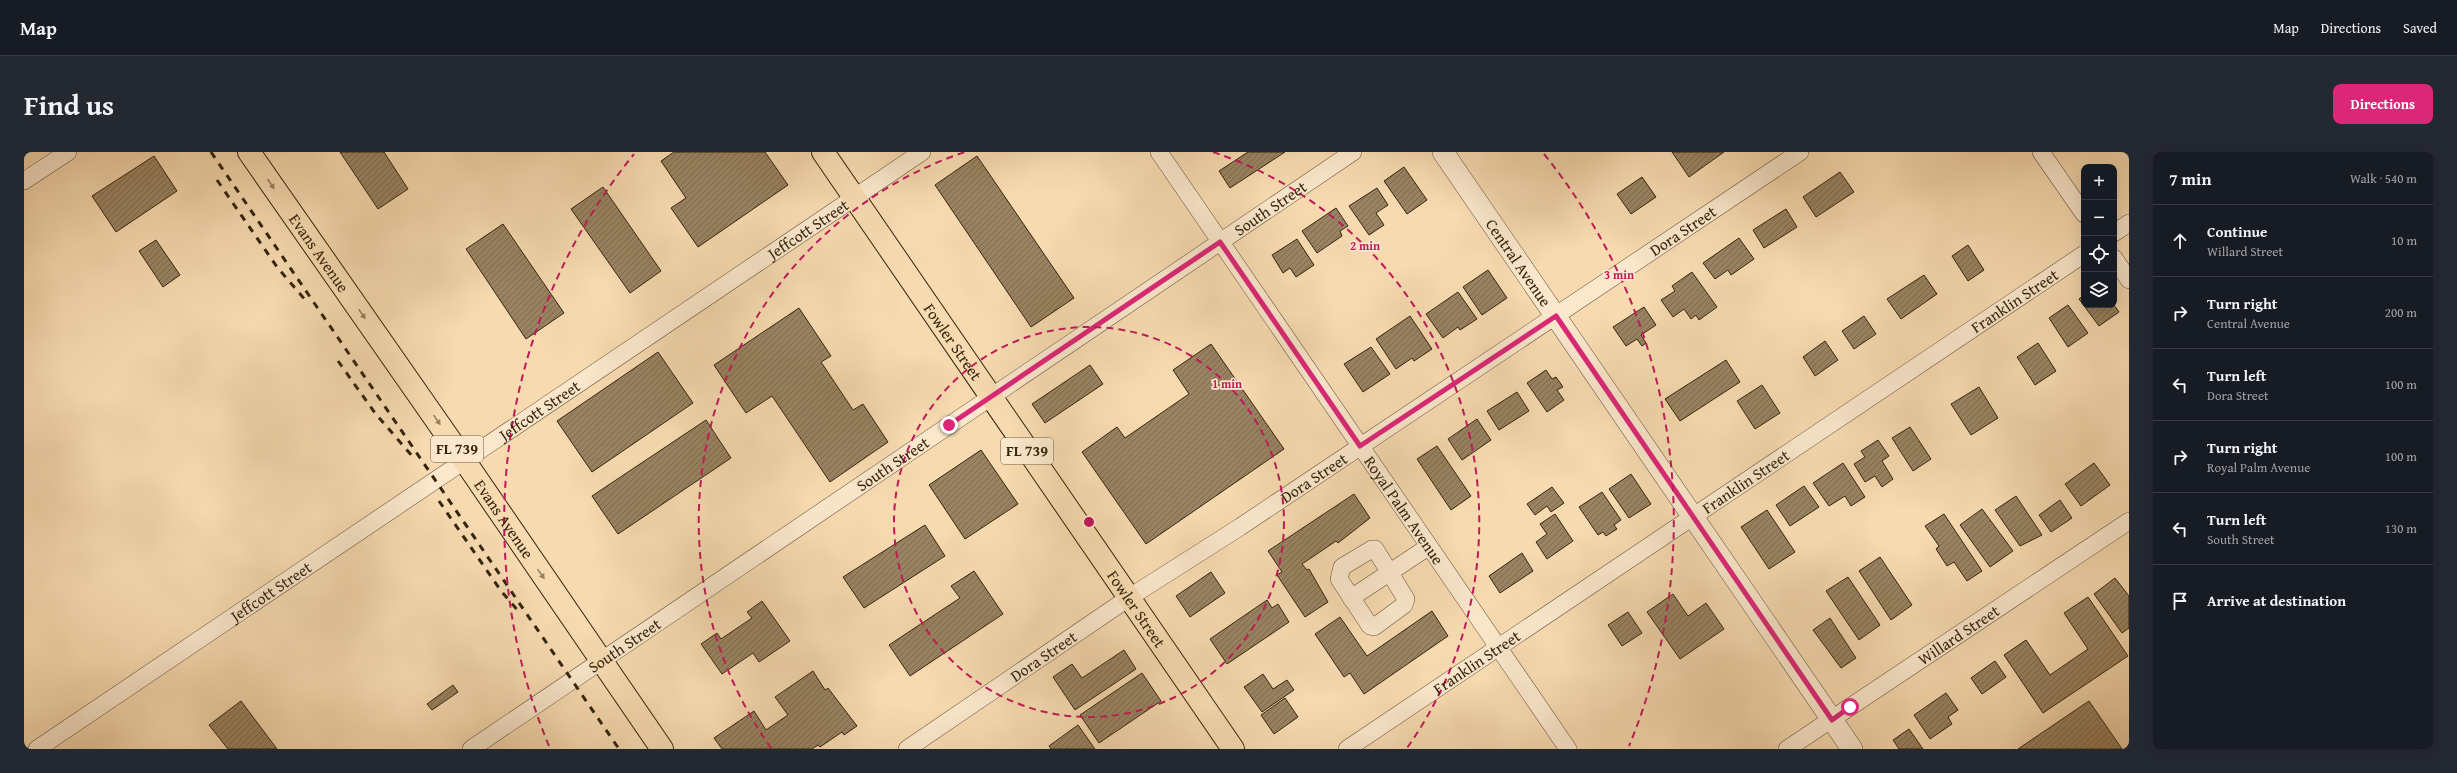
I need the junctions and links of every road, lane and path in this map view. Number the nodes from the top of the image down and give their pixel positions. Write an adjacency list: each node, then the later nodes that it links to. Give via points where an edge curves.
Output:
1 (68, 152): 10 (street)
2 (249, 152): 22 (main road, Evans Avenue / FL 739, one-way to 22)
3 (822, 152): 11 (main road, Fowler Street / FL 739)
4 (922, 152): 11 (street, Jeffcott Street)
5 (1159, 152): 15 (street, Royal Palm Avenue)
6 (1353, 152): 15 (street, South Street)
7 (1443, 152): 19 (street, Central Avenue)
8 (1800, 152): 19 (street, Dora Street)
9 (2042, 152): 12 (street)
10 (24, 182)
11 (855, 199): 20 (main road, Fowler Street / FL 739); 22 (street, Jeffcott Street)
12 (2081, 210)
13 (2129, 223): 14 (street)
14 (2117, 231)
15 (1220, 242): 20 (street, South Street); 21 (street, Royal Palm Avenue)
16 (2081, 256): 23 (street, Franklin Street)
17 (2117, 262): 18 (street)
18 (2129, 280)
19 (1556, 316): 21 (street, Dora Street); 23 (street, Central Avenue)
20 (989, 397): 27 (main road, Fowler Street / FL 739); 30 (street, South Street)
21 (1360, 446): 25 (street, Royal Palm Avenue); 27 (street, Dora Street)
22 (464, 460): 30 (main road, Evans Avenue / FL 739, one-way to 30); 32 (street, Jeffcott Street)
23 (1692, 517): 29 (street, Franklin Street); 31 (street, Central Avenue)
24 (2129, 521): 31 (street, Willard Street)
25 (1428, 547): 26 (street); 29 (street, Royal Palm Avenue)
26 (1390, 572): 28 (street); 28 (street, via 1376,549 1366,550 1342,567 1339,573 1339,579); 28 (street, via 1406,600 1404,605 1374,627 1370,626)
27 (1130, 597): 35 (street, Dora Street); 36 (main road, Fowler Street / FL 739)
28 (1351, 598)
29 (1498, 649): 37 (street, Franklin Street); 38 (street, Royal Palm Avenue)
30 (602, 660): 33 (street, South Street); 34 (main road, Evans Avenue / FL 739)
31 (1832, 720): 39 (street, Willard Street); 40 (street, Central Avenue)
32 (37, 749)
33 (471, 749)
34 (662, 749)
35 (907, 749)
36 (1234, 749)
37 (1347, 749)
38 (1568, 749)
39 (1787, 749)
40 (1852, 749)

